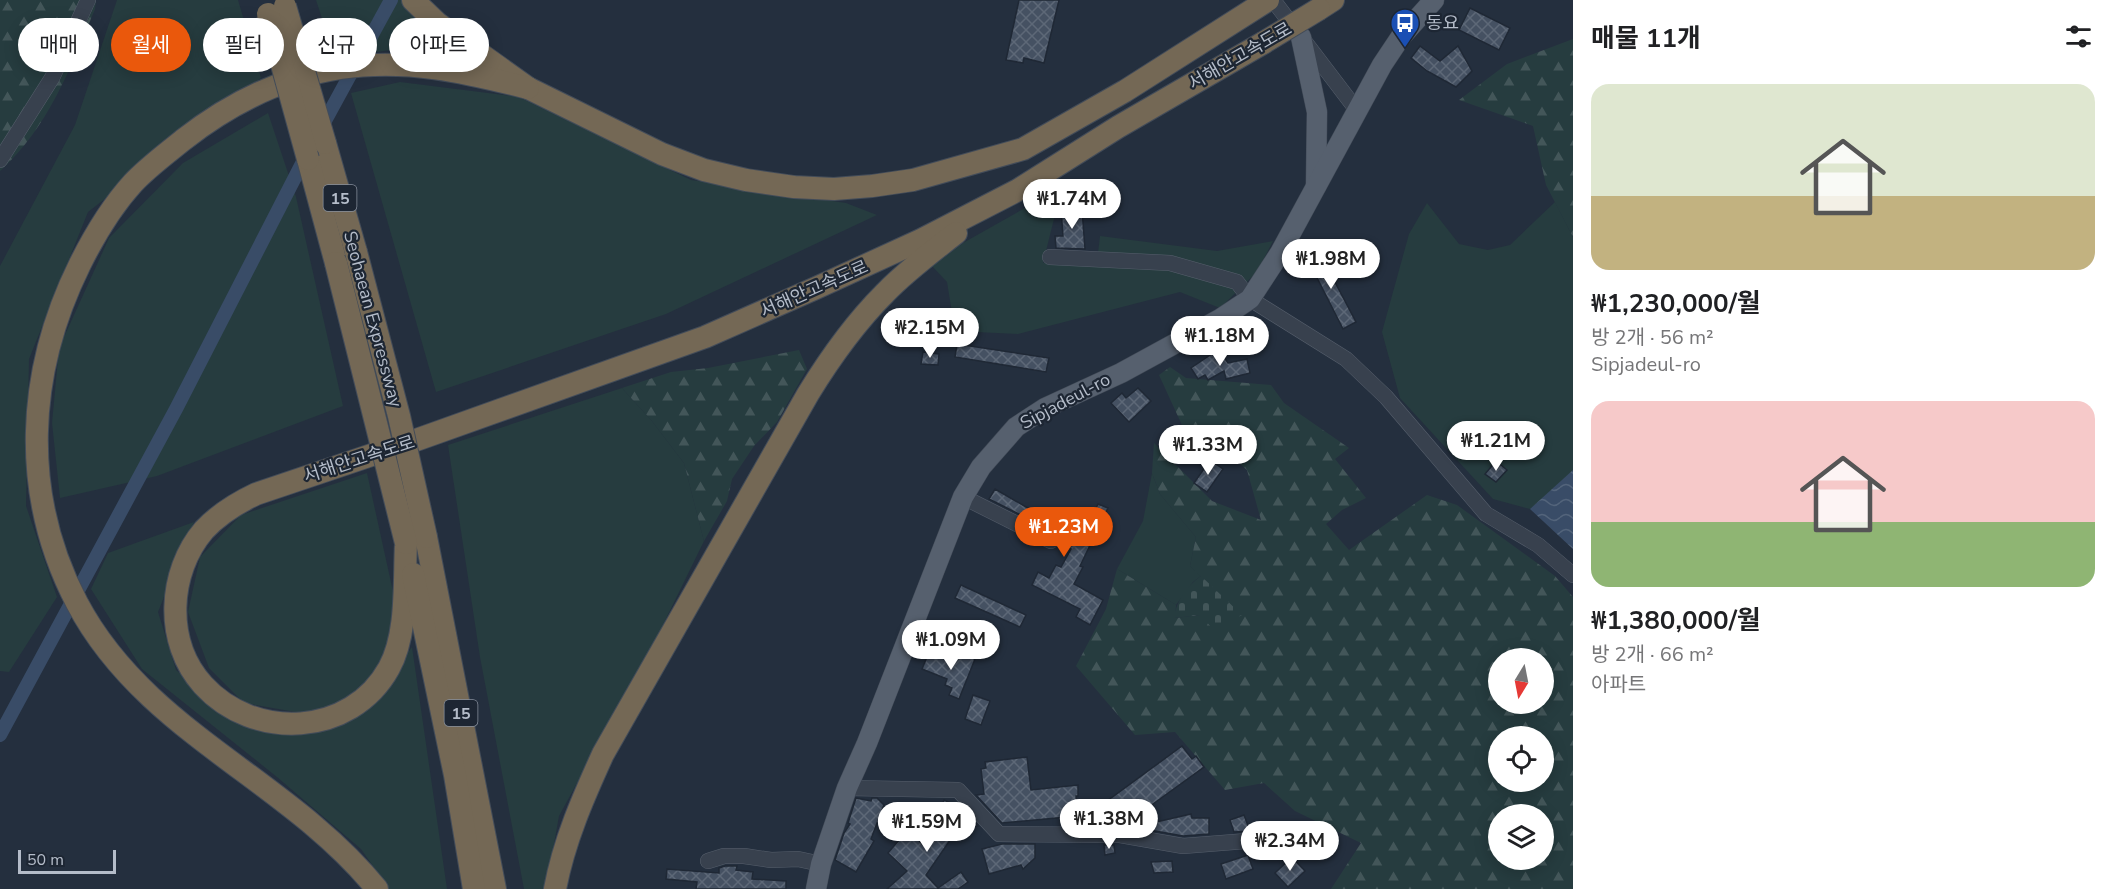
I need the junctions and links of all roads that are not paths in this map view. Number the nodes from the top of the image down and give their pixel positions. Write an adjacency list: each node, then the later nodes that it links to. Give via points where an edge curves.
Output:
1 (88, 0): 12 (street, via 52,78)
2 (413, 0): 10 (highway, via 437,23)
3 (1268, 0): 10 (highway, 서해안고속도로, via 1023,149 913,180 853,189 770,184 704,170 662,154)
4 (1273, 0): 9 (street)
5 (1283, 0): 9 (street)
6 (1434, 0): 11 (main road, Sipjadeul-ro, via 1400,38)
7 (274, 5): 15 (highway, Seohaean Expressway / 15, bridge, via 308,159); 15 (highway, Seohaean Expressway / 15, bridge, via 325,143)
8 (1326, 5): 13 (highway, 서해안고속도로, bridge)
9 (1297, 32): 11 (street); 14 (main road, via 1317,112)
10 (528, 88): 26 (highway, via 442,68 366,64 300,77 231,107 162,157 134,182 109,213 70,284 49,341 35,445 48,526 77,602 137,685 170,716 306,818)
11 (1356, 110): 14 (main road, Sipjadeul-ro)
12 (0, 160)
13 (1018, 190): 19 (highway, 서해안고속도로, via 921,240 705,337 256,494 220,515 185,559 175,603 183,652 202,684 248,716 283,723 316,722 346,711 371,692 390,667); 29 (highway, via 918,263 885,293 828,362 603,754 566,844)
14 (1316, 190): 17 (main road, Sipjadeul-ro)
15 (346, 257): 19 (highway, Seohaean Expressway / 15, bridge, via 399,416)
16 (1050, 257): 17 (street, via 1170,263 1237,282)
17 (1250, 299): 18 (main road, Sipjadeul-ro, via 1220,319 1045,408 1016,427 981,467); 21 (street, via 1346,359 1386,397 1486,514 1538,545)
18 (963, 497): 20 (street); 22 (main road, Sipjadeul-ro)
19 (416, 540): 27 (highway, Seohaean Expressway / 15); 28 (highway, Seohaean Expressway / 15)
20 (1051, 542)
21 (1573, 575)
22 (847, 788): 23 (street, via 958,790 999,834 1120,836 1183,846); 25 (main road, Sipjadeul-ro)
23 (1273, 839)
24 (708, 861): 25 (street, via 744,856)
25 (821, 864): 30 (main road, Sipjadeul-ro)
26 (377, 889)
27 (474, 889)
28 (495, 889)
29 (555, 889)
30 (816, 889)

